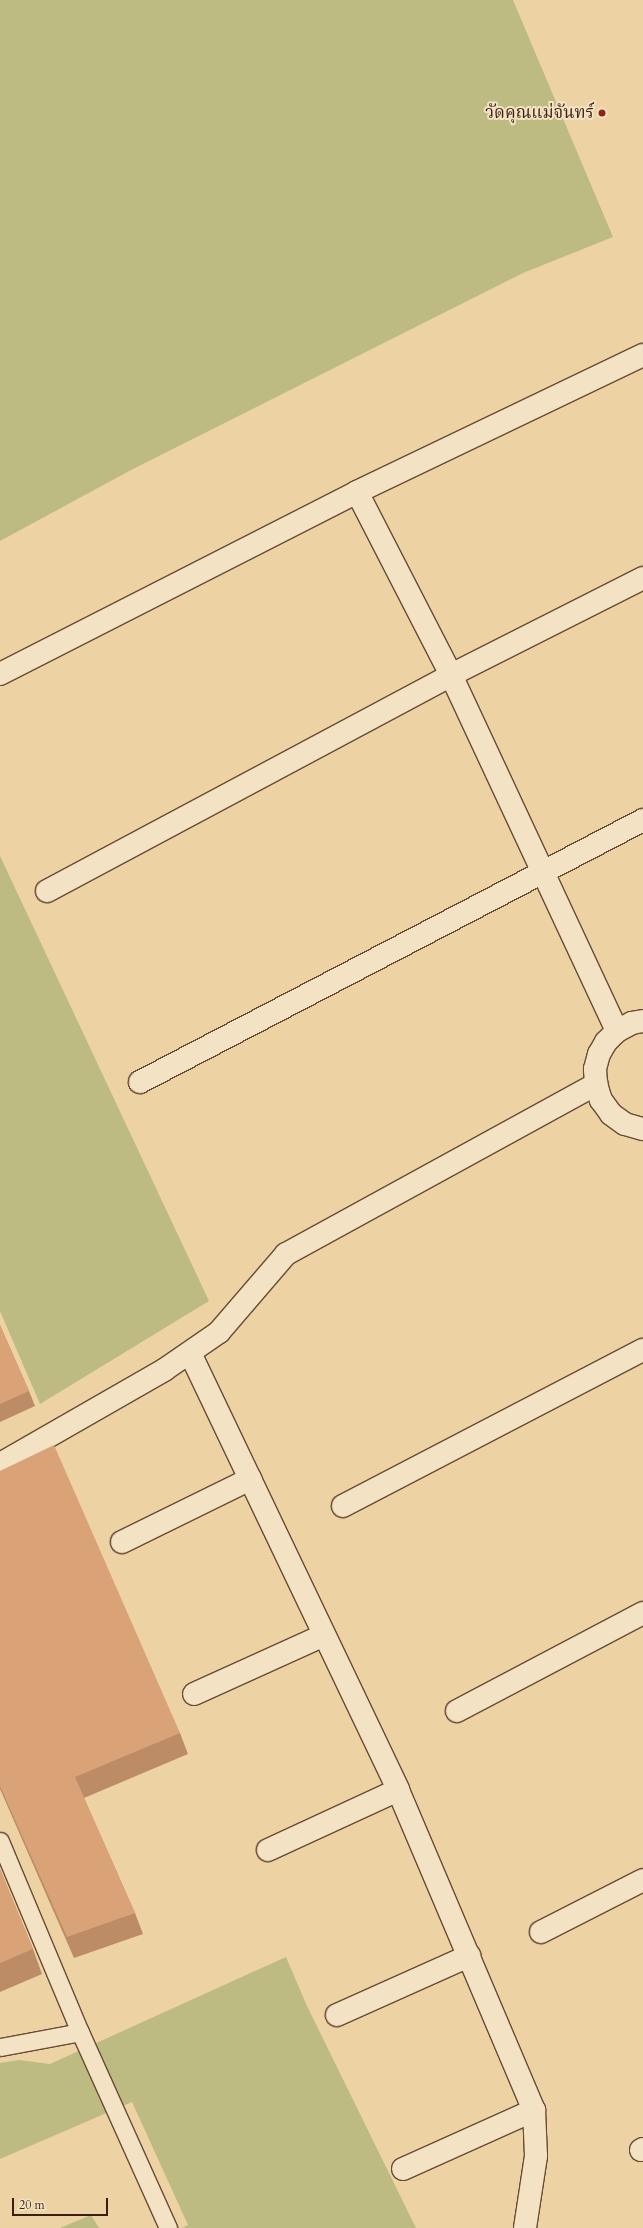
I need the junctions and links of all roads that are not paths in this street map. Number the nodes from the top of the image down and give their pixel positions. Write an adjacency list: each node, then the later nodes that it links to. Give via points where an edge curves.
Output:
1 (643, 355): 2 (street)
2 (357, 492): 4 (street); 5 (street)
3 (643, 578): 5 (street)
4 (0, 674)
5 (451, 675): 7 (street); 8 (street)
6 (643, 820): 7 (street)
7 (542, 873): 10 (street); 11 (street)
8 (47, 891)
9 (643, 1021): 10 (street, via 632,1023)
10 (617, 1031): 12 (street, via 599,1054)
11 (140, 1082)
12 (596, 1084): 13 (street, via 601,1100 611,1114 625,1124); 15 (street, via 286,1254 219,1332)
13 (643, 1129)
14 (643, 1350): 18 (street)
15 (190, 1353): 16 (street); 17 (street)
16 (0, 1464)
17 (250, 1479): 19 (street); 21 (street)
18 (343, 1506)
19 (122, 1542)
20 (643, 1613): 23 (street)
21 (324, 1635): 22 (street); 24 (street)
22 (194, 1694)
23 (457, 1711)
24 (398, 1790): 26 (street); 29 (street)
25 (0, 1841): 31 (lane)
26 (268, 1850)
27 (643, 1880): 28 (street)
28 (541, 1932)
29 (469, 1956): 30 (street); 33 (street)
30 (337, 2015)
31 (80, 2032): 32 (lane); 35 (lane)
32 (0, 2047)
33 (534, 2110): 34 (street); 36 (street, via 536,2156)
34 (403, 2169)
35 (168, 2228)
36 (525, 2228)

